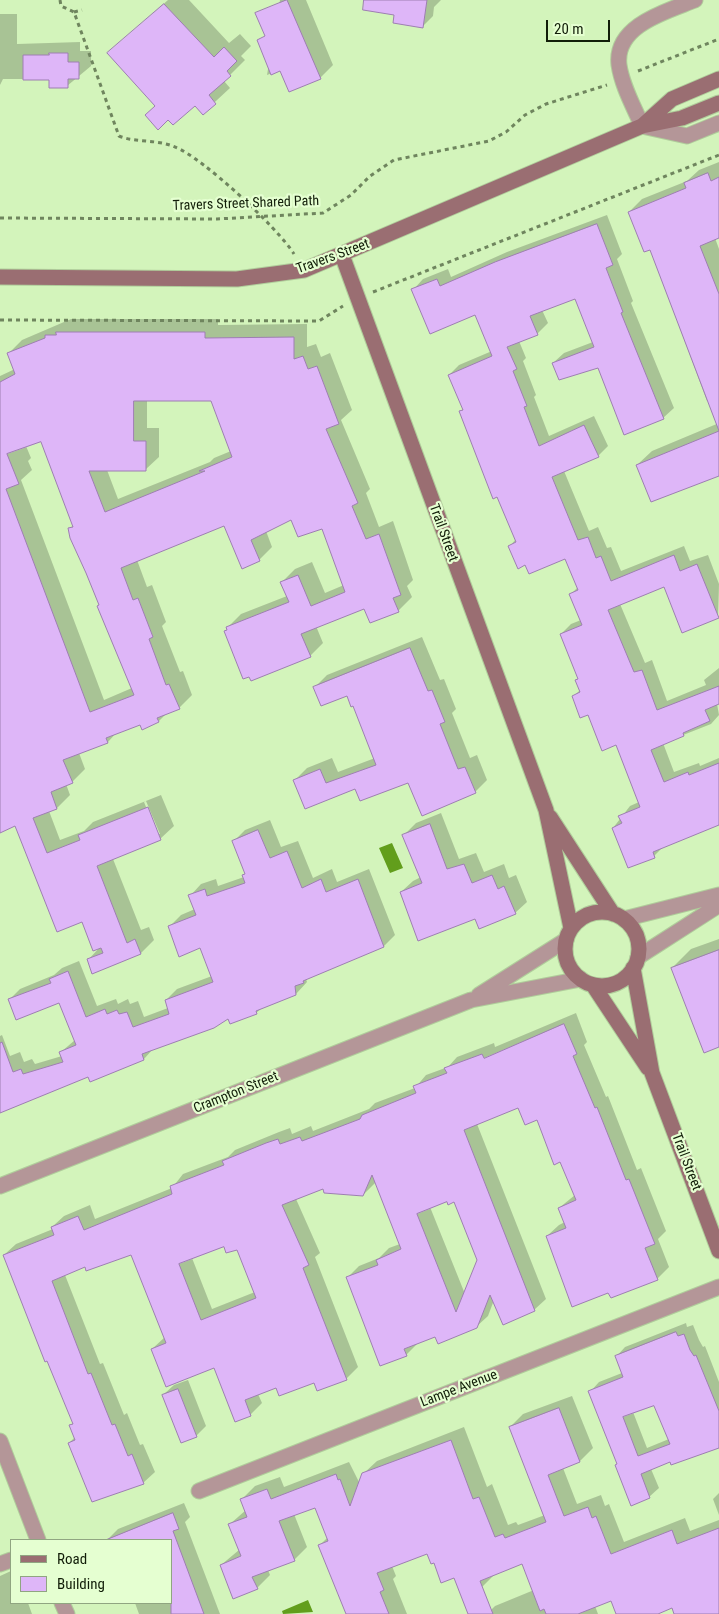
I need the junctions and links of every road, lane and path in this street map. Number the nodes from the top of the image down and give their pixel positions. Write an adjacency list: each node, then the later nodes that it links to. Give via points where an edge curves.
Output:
1 (60, 0): 4 (path, via 61,6)
2 (695, 0): 6 (street, via 658,15 633,30 619,55)
3 (82, 10): 4 (path)
4 (74, 12): 11 (path, via 119,136 180,149)
5 (719, 39): 6 (path, Travers Street Shared Path)
6 (622, 78): 10 (street); 11 (path, Travers Street Shared Path, via 546,104 489,141 394,160 381,167 351,196 323,213)
7 (719, 79): 10 (street, Travers Street, via 672,99)
8 (719, 103): 10 (street, Travers Street, via 682,118)
9 (719, 123): 10 (street, via 687,136)
10 (642, 126): 13 (street, Travers Street)
11 (262, 216): 12 (path, Travers Street Shared Path, via 218,219); 14 (path, via 288,244)
12 (0, 218)
13 (342, 255): 14 (street, Travers Street); 16 (street, Trail Street)
14 (304, 270): 15 (street, Travers Street, via 237,279)
15 (0, 277)
16 (546, 810): 19 (street, Trail Street); 20 (street, Trail Street)
17 (719, 895): 19 (street)
18 (719, 904): 21 (street)
19 (618, 916): 20 (street, via 601,912 589,914); 21 (street, via 636,936)
20 (568, 934): 22 (street, via 567,962); 23 (street, Crampton Street)
21 (635, 962): 22 (street, via 616,983); 24 (street, Trail Street)
22 (587, 982): 23 (street, Crampton Street); 24 (street, Trail Street)
23 (471, 1000): 25 (street, Crampton Street)
24 (652, 1073): 26 (street, Trail Street)
25 (0, 1186)
26 (719, 1251)
27 (719, 1286): 29 (street, Lampe Avenue)
28 (0, 1441): 30 (street)
29 (199, 1491)
30 (38, 1539)

